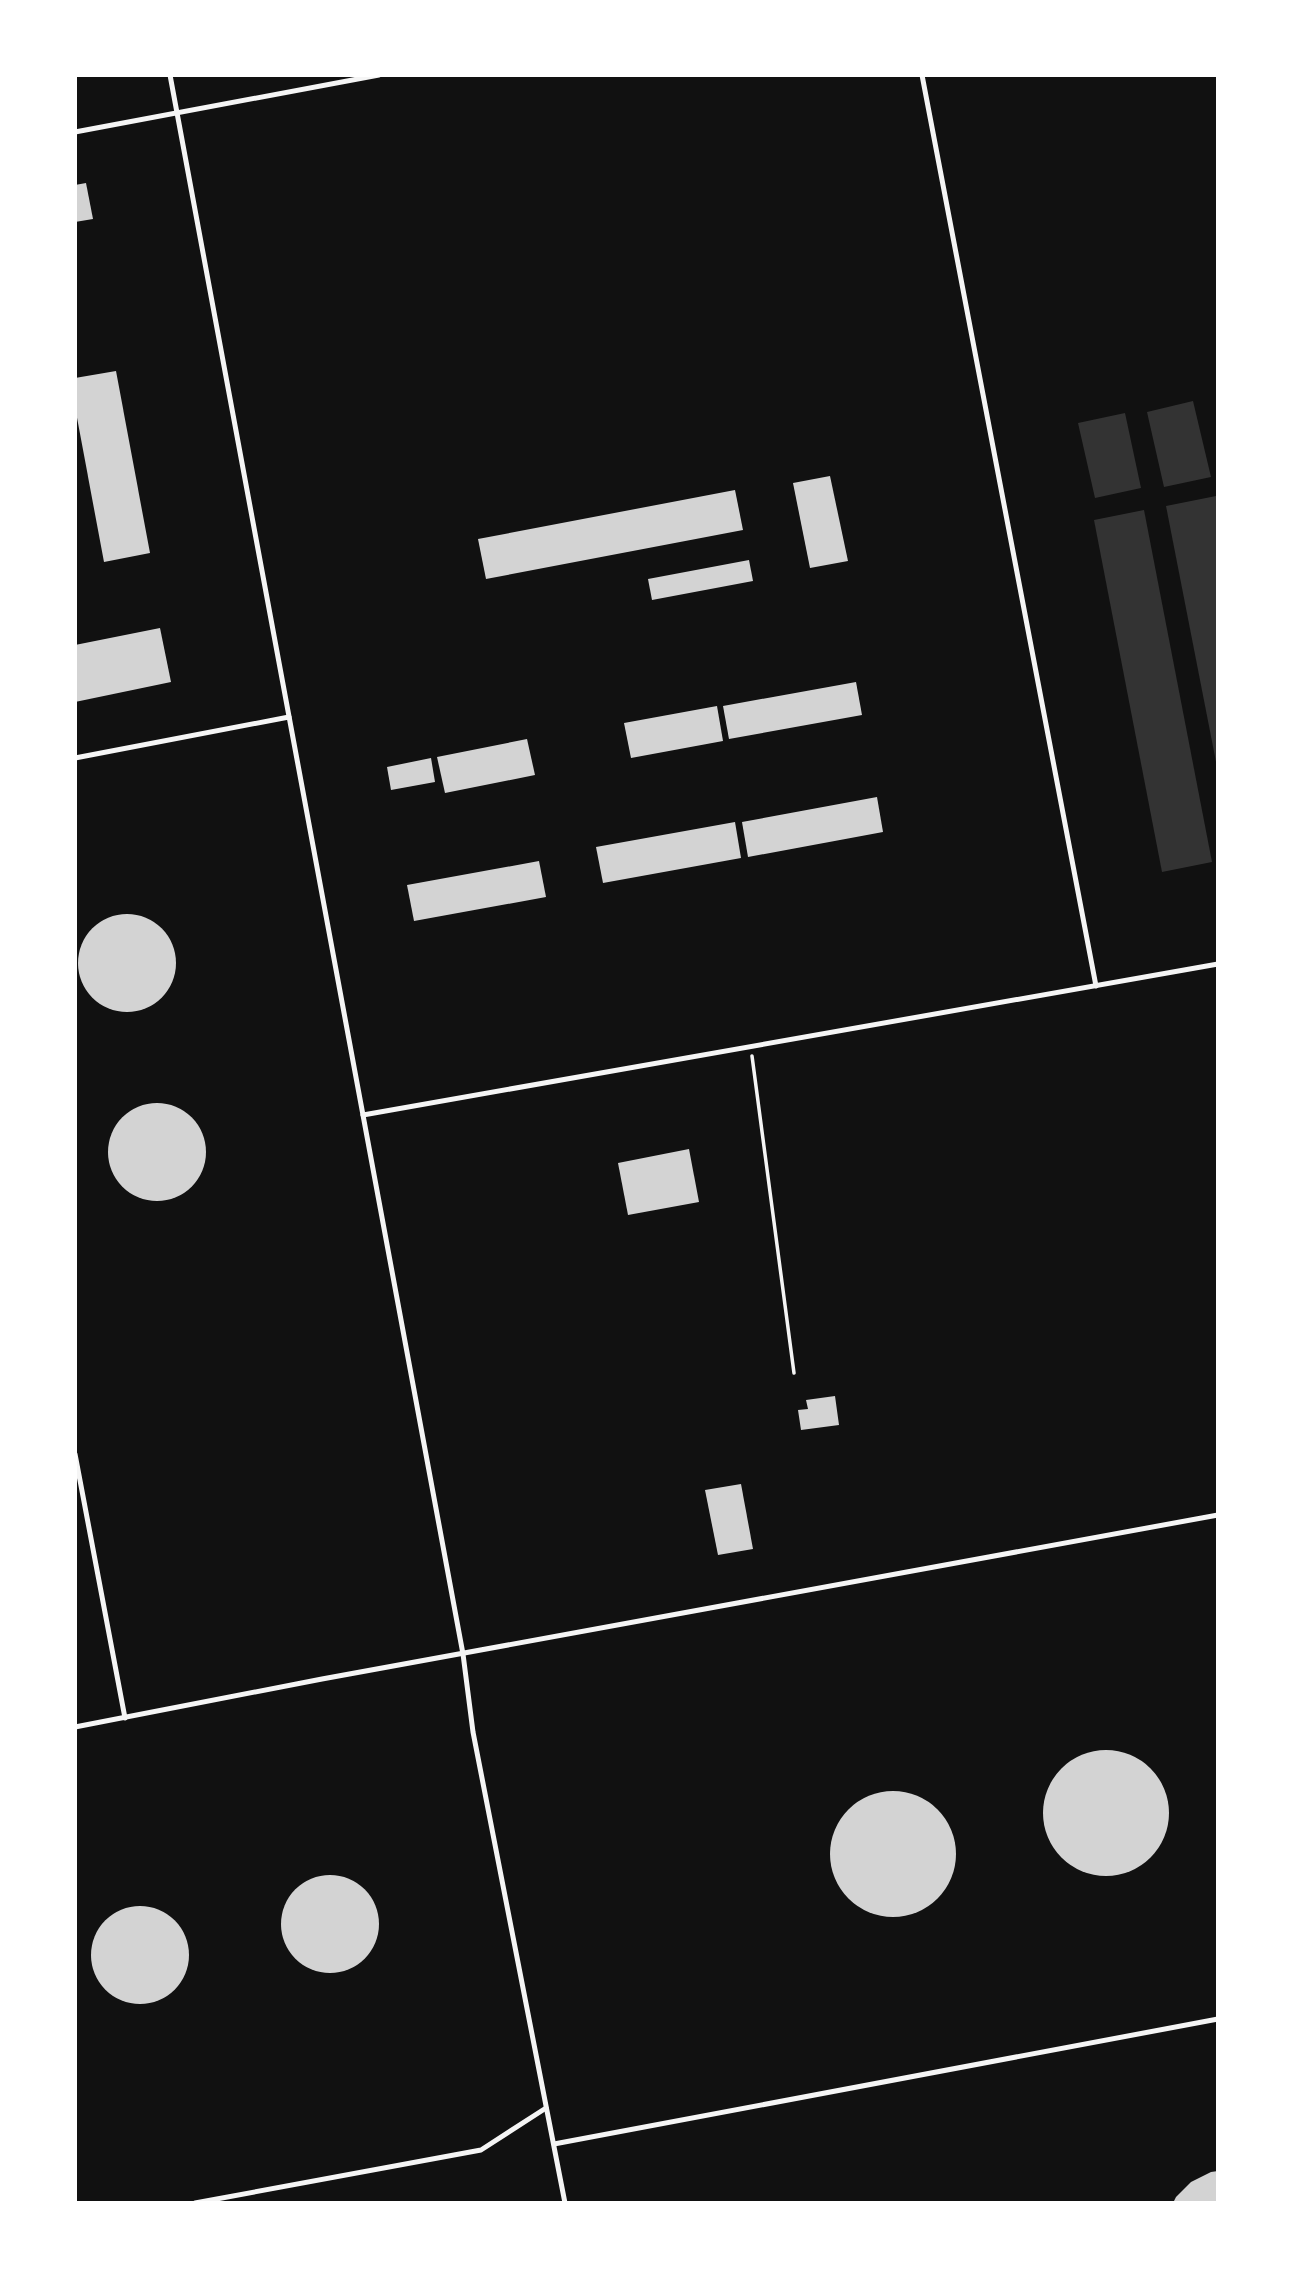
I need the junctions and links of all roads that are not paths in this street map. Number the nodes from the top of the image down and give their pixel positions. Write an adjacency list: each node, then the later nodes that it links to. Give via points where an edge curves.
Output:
1 (170, 75): 4 (lane)
2 (379, 75): 4 (lane)
3 (922, 75): 9 (lane)
4 (177, 112): 5 (lane); 6 (lane)
5 (75, 132)
6 (289, 717): 7 (lane); 10 (lane)
7 (75, 758)
8 (1218, 964): 9 (lane)
9 (1097, 986): 10 (lane)
10 (363, 1115): 13 (lane)
11 (75, 1454): 14 (lane)
12 (1218, 1515): 13 (lane)
13 (463, 1654): 14 (lane); 17 (lane, via 473,1732)
14 (125, 1718): 15 (lane)
15 (75, 1727)
16 (1218, 2019): 18 (lane)
17 (547, 2108): 18 (lane); 19 (lane, via 481,2150)
18 (554, 2144): 20 (lane)
19 (195, 2203)
20 (565, 2203)

